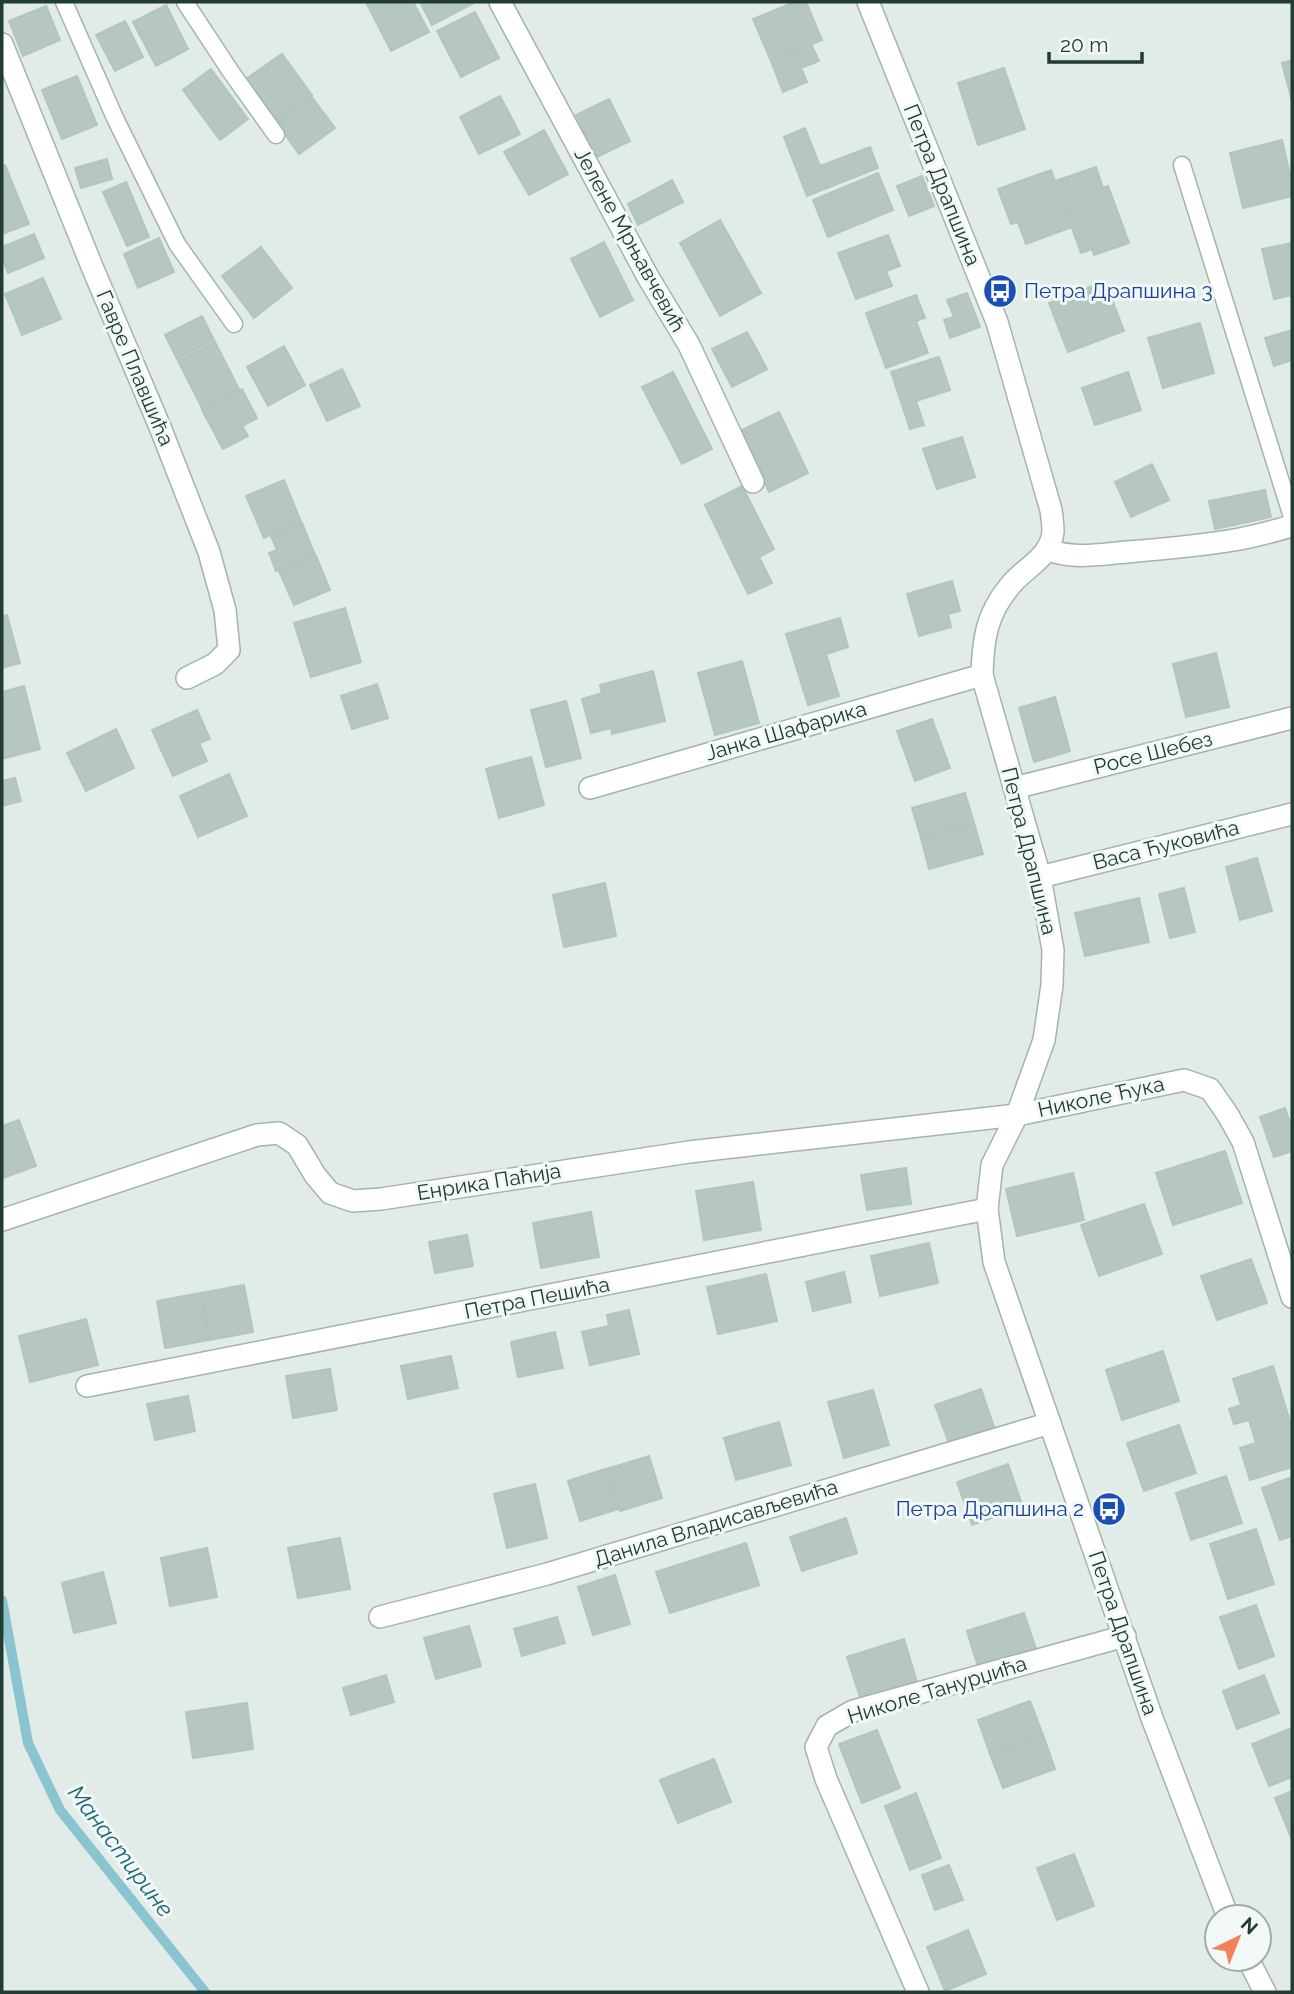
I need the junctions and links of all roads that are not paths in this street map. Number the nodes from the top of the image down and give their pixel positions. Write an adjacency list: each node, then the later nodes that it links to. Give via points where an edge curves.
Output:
1 (64, 2): 8 (lane, via 177,244)
2 (185, 2): 6 (lane)
3 (500, 2): 9 (street, Јелене Мрњавчевић, via 689,345)
4 (868, 2): 12 (street, Петра Драпшина, via 997,322 1051,510 1053,531)
5 (2, 44): 14 (street, Гавре Плавшића, via 209,552 225,610 229,650 215,664)
6 (276, 135)
7 (1182, 165): 10 (lane)
8 (234, 324)
9 (753, 482)
10 (1292, 517)
11 (1292, 526): 12 (street, via 1190,547 1071,555)
12 (1047, 549): 13 (street, Петра Драпшина, via 1009,586 988,623)
13 (982, 675): 16 (street, Јанка Шафарика); 17 (street, Петра Драпшина)
14 (187, 678)
15 (1292, 718): 17 (street, Росе Шебез)
16 (590, 788)
17 (1014, 788): 19 (street, Петра Драпшина)
18 (1292, 814): 19 (street, Васа Ћуковића)
19 (1040, 877): 20 (street, Петра Драпшина, via 1053,950 1052,985 1044,1040)
20 (1017, 1115): 21 (street, Петра Драпшина, via 992,1166); 22 (street, Енрика Паћија, via 689,1152 353,1201 330,1193 297,1145 279,1133 257,1135); 23 (street, Николе Ћука, via 1184,1080 1210,1089 1243,1142)
21 (987, 1209): 24 (street, Петра Пешића); 25 (street, Петра Драпшина, via 994,1262)
22 (2, 1220)
23 (1292, 1297)
24 (87, 1387)
25 (1051, 1423): 26 (street, Данила Владисављевића, via 547,1573); 27 (street, Петра Драпшина)
26 (380, 1616)
27 (1125, 1636): 28 (street, Петра Драпшина); 30 (street, Николе Танурџића, via 853,1711 827,1726 816,1747 826,1779)
28 (1223, 1903)
29 (1255, 1973): 31 (street)
30 (918, 1992)
31 (1265, 1992)

